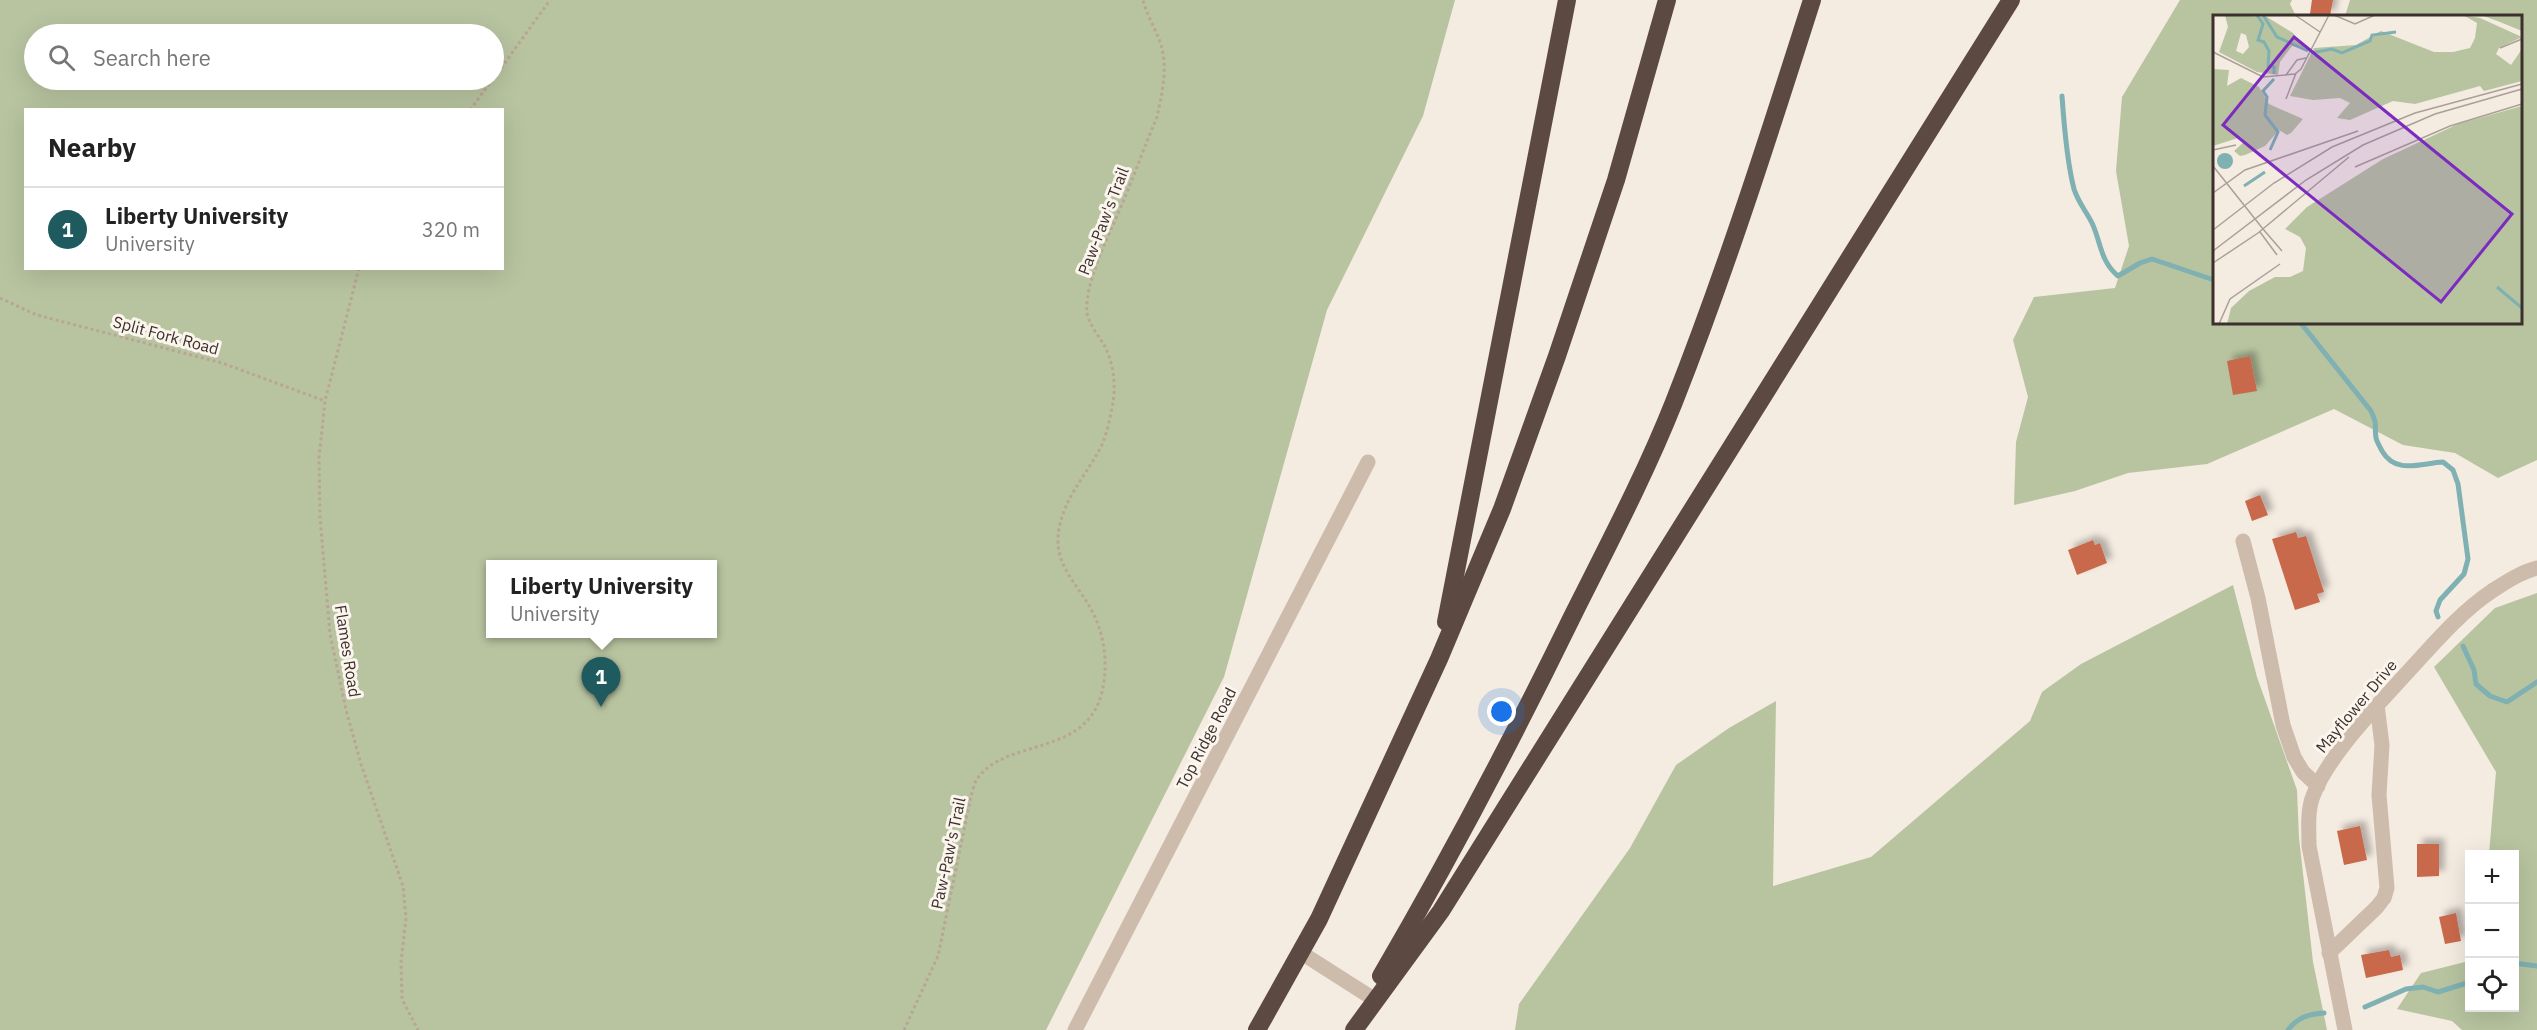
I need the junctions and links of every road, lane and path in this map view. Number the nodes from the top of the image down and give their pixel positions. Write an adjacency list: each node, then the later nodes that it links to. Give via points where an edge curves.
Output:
1 (550, 0): 7 (path)
2 (1143, 0): 23 (path, Paw-Paw's Trail, via 1162,47 1161,100 1088,298 1087,315 1112,365 1113,401 1099,452 1062,512 1058,540 1060,558 1068,575 1097,620 1104,655 1102,691 1087,722 1056,740 1005,759 977,779 938,956)
3 (1567, 0): 16 (highway)
4 (1667, 0): 16 (highway, via 1616,180 1557,356 1502,509)
5 (1812, 0): 21 (highway, via 1736,235 1644,472 1513,738 1443,870)
6 (2011, 0): 26 (highway, via 1447,902)
7 (504, 64)
8 (485, 90): 9 (path)
9 (471, 108)
10 (358, 270): 12 (path, Flames Road)
11 (0, 298): 12 (path, Split Fork Road, via 37,315 222,363)
12 (325, 401): 22 (path, Flames Road, via 320,517 330,634 361,764 403,886 406,918 402,999)
13 (1368, 462): 24 (street, Top Ridge Road)
14 (2243, 542): 18 (street, via 2283,725 2294,757)
15 (2537, 568): 17 (street, Mayflower Drive, via 2491,591 2442,634)
16 (1438, 659): 19 (highway, via 1319,919)
17 (2377, 705): 18 (street, Mayflower Drive); 20 (street, via 2387,888 2377,907)
18 (2318, 786): 20 (street, Mayflower Drive, via 2309,815 2309,846)
19 (1300, 952): 21 (street); 25 (highway)
20 (2329, 953): 27 (street, Mayflower Drive)
21 (1369, 996): 26 (highway)
22 (418, 1030)
23 (904, 1030)
24 (1075, 1030)
25 (1257, 1030)
26 (1352, 1030)
27 (2345, 1030)

